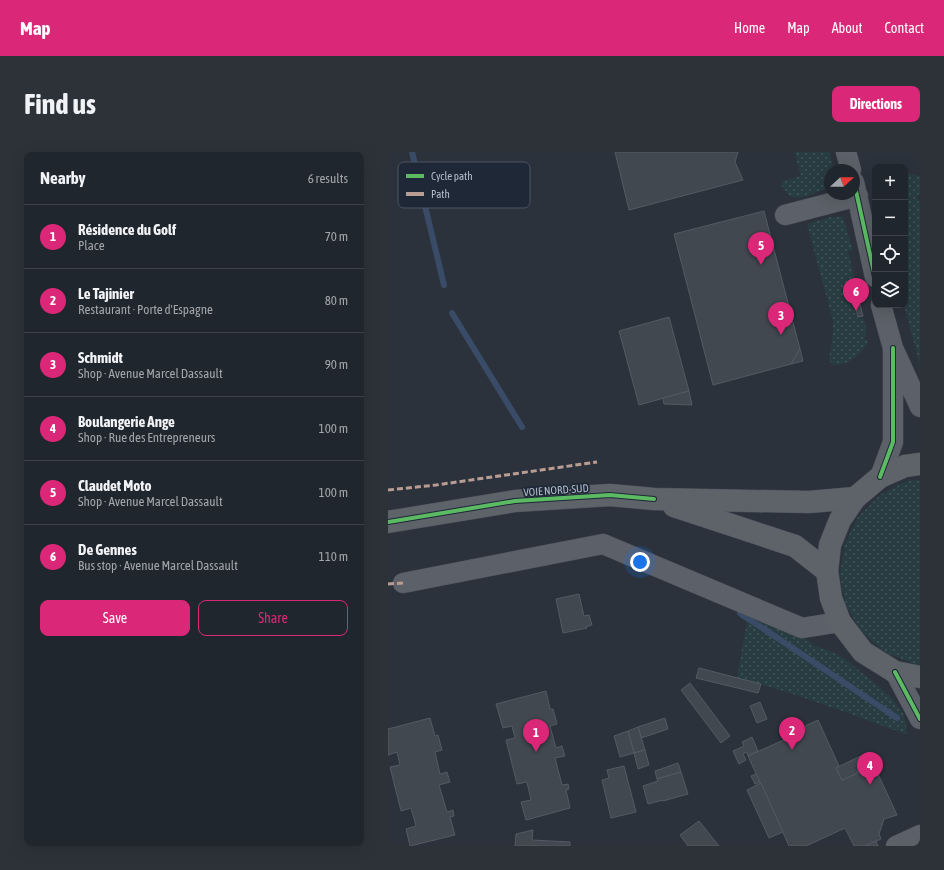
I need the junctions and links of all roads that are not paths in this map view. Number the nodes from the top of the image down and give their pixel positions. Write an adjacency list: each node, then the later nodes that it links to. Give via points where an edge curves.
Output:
1 (846, 152): 2 (street)
2 (849, 164)
3 (826, 200): 5 (street)
4 (858, 200): 6 (street)
5 (785, 215)
6 (874, 272)
7 (882, 308): 8 (street)
8 (893, 348): 9 (street); 11 (street, via 893,442)
9 (920, 407)
10 (920, 464): 11 (main road, via 905,466)
11 (880, 478): 12 (main road)
12 (855, 498): 13 (main road, VOIE NORD-SUD, via 809,502); 15 (main road, via 840,520 830,545)
13 (654, 499): 14 (main road, VOIE NORD-SUD, via 610,495 515,502); 15 (main road, VOIE NORD-SUD, via 794,546)
14 (388, 522)
15 (827, 572): 17 (main road, via 831,598)
16 (404, 583): 17 (street, via 604,544 802,628)
17 (840, 622): 18 (main road, via 863,652)
18 (895, 672): 19 (main road); 20 (street)
19 (920, 677)
20 (920, 719)

